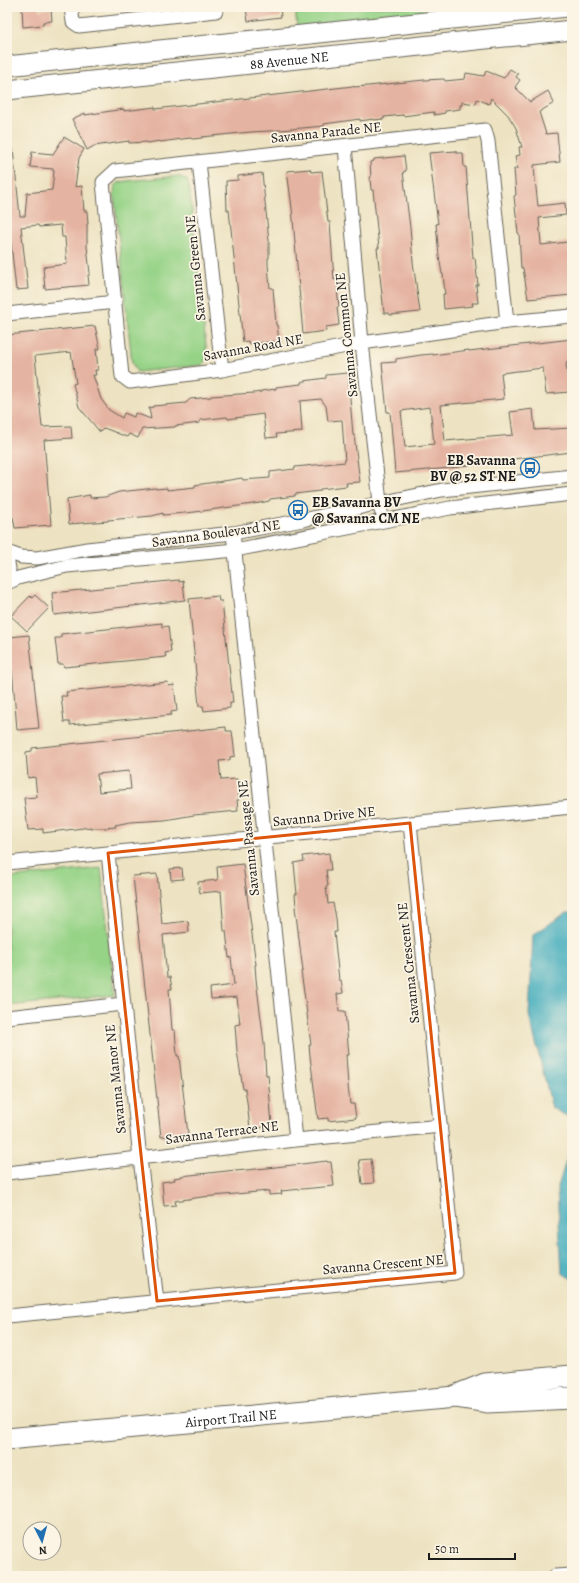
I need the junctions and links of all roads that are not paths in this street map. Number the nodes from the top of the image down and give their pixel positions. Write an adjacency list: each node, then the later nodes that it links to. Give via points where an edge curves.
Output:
1 (71, 7): 2 (street, via 73,22 79,26 216,11)
2 (218, 7)
3 (567, 7): 7 (street, 88 Avenue NE)
4 (572, 30): 5 (street, 88 Avenue NE)
5 (521, 35): 6 (street); 8 (street, 88 Avenue NE)
6 (572, 37)
7 (8, 66)
8 (7, 90)
9 (345, 146): 10 (street, Savanna Parade NE); 14 (street, Savanna Parade NE, via 485,130); 15 (street, Savanna Common NE)
10 (199, 162): 11 (street, Savanna Parade NE, via 115,171 103,182); 16 (street, Savanna Green NE)
11 (115, 302): 12 (street); 16 (street, Savanna Road NE, via 122,376 130,382)
12 (7, 314)
13 (572, 316): 14 (street, Savanna Road NE)
14 (507, 322): 15 (street, Savanna Road NE)
15 (362, 343): 16 (street, Savanna Road NE); 19 (street, Savanna Common NE)
16 (222, 370)
17 (572, 476): 19 (street, Savanna Boulevard NE, via 442,490)
18 (572, 494): 20 (street, Savanna Boulevard NE, via 450,508)
19 (380, 503): 20 (street, Savanna Common NE); 21 (street, Savanna Boulevard NE)
20 (383, 520): 22 (street, Savanna Boulevard NE)
21 (233, 533): 22 (street, Savanna Passage NE); 23 (street, Savanna Boulevard NE, via 87,548 37,558 21,557)
22 (235, 550): 26 (street, Savanna Boulevard NE, via 67,566); 29 (street, Savanna Passage NE)
23 (7, 552)
24 (7, 557): 25 (street)
25 (7, 578)
26 (7, 583)
27 (572, 807): 28 (street, Savanna Drive NE)
28 (410, 824): 29 (street, Savanna Drive NE); 34 (street, Savanna Crescent NE)
29 (263, 838): 30 (street, Savanna Drive NE); 35 (street, Savanna Passage NE)
30 (108, 854): 31 (street, Savanna Drive NE); 32 (street, Savanna Manor NE)
31 (7, 863)
32 (123, 1004): 33 (street); 36 (street, Savanna Manor NE)
33 (7, 1017)
34 (441, 1126): 35 (street, Savanna Terrace NE); 38 (street, Savanna Crescent NE, via 455,1273)
35 (296, 1140): 36 (street, Savanna Terrace NE)
36 (140, 1158): 37 (street, Savanna Terrace NE); 38 (street, Savanna Manor NE)
37 (7, 1173)
38 (157, 1301): 39 (street, Savanna Crescent NE)
39 (7, 1316)
40 (572, 1376): 41 (main road, Airport Trail NE, via 485,1384)
41 (455, 1397): 42 (main road, Airport Trail NE, via 486,1402); 43 (main road, Airport Trail NE)
42 (572, 1398)
43 (7, 1439)
44 (572, 1575): 45 (street)
45 (555, 1576)

